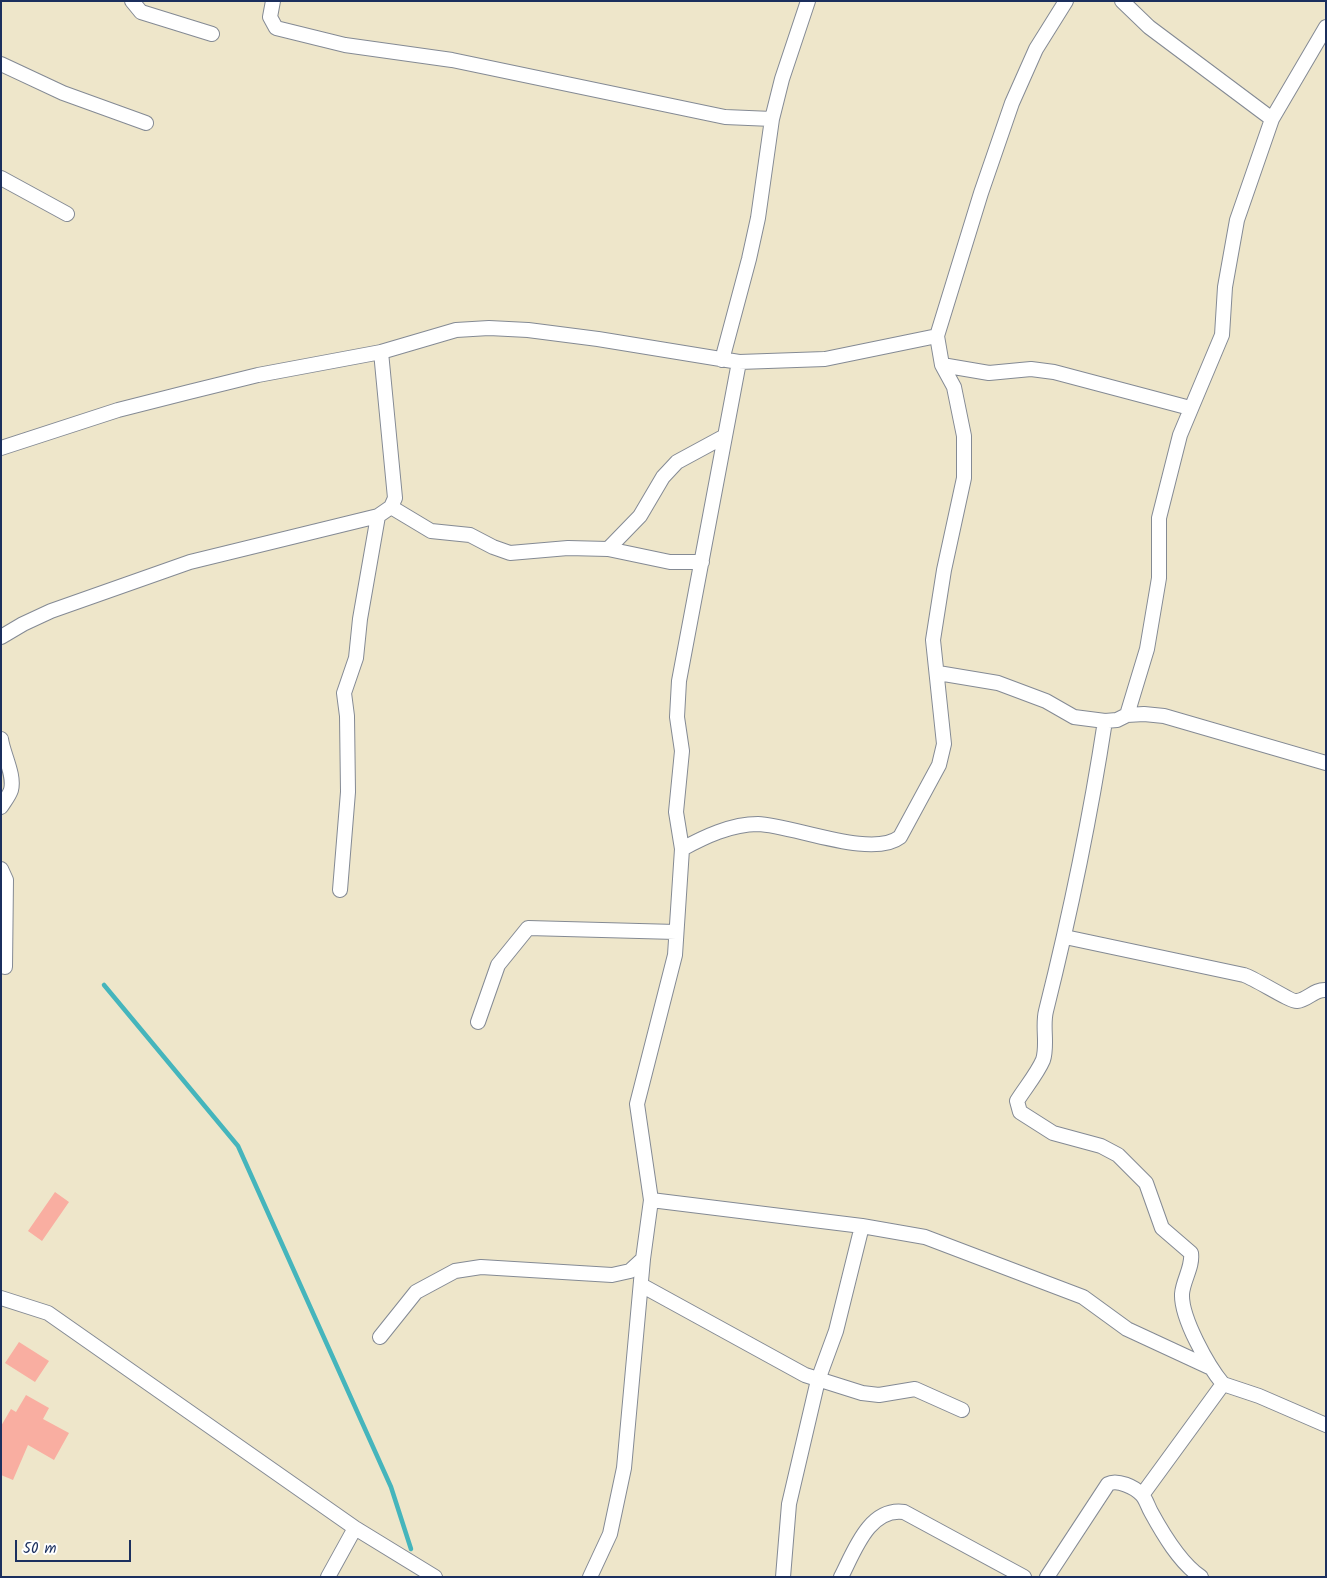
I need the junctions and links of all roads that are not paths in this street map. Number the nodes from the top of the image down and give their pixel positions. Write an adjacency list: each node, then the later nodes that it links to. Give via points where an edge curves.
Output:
1 (132, 1): 7 (street, via 141,12)
2 (273, 1): 9 (street, via 270,17 276,28 345,45 452,60 725,117)
3 (808, 1): 9 (street)
4 (1066, 1): 14 (street, via 1036,49 1012,103)
5 (1122, 1): 10 (street, via 1149,27)
6 (1326, 27): 10 (street)
7 (212, 34)
8 (1, 64): 11 (street, via 63,93)
9 (772, 119): 16 (street, via 750,259)
10 (1272, 119): 19 (street, via 1237,220 1224,287 1222,335)
11 (146, 123)
12 (1, 178): 13 (street)
13 (67, 214)
14 (937, 336): 17 (street, via 825,360); 18 (street)
15 (381, 352): 16 (street, via 456,330 490,328 598,339); 21 (street, via 188,392 118,410); 22 (street, via 395,498)
16 (722, 360): 17 (street)
17 (739, 362): 20 (street)
18 (942, 365): 19 (street, via 989,372 1031,369 1054,372); 27 (street, via 954,387 965,458 933,640)
19 (1190, 408): 28 (street, via 1180,435 1160,518 1159,578 1147,649)
20 (725, 436): 24 (street, via 678,462 663,477 640,516); 25 (street)
21 (1, 448)
22 (391, 507): 23 (street); 24 (street, via 431,531 470,535 510,553 568,548)
23 (378, 516): 26 (street, via 190,562 51,611); 35 (street, via 356,658 344,694 348,792)
24 (608, 549): 25 (street, via 670,562)
25 (702, 562): 33 (street, via 678,681 677,717 682,751 676,812)
26 (1, 637)
27 (938, 673): 29 (street, via 998,683 1046,701 1074,717); 33 (street, via 944,736 939,765 900,837 893,842 835,840 756,824 712,834)
28 (1127, 715): 29 (street); 31 (street, via 1164,716)
29 (1105, 722): 37 (street, via 1090,818)
30 (1, 739): 32 (street, via 11,788)
31 (1326, 763)
32 (1, 808)
33 (682, 849): 36 (street)
34 (1, 869): 38 (street, via 6,880)
35 (340, 890)
36 (676, 932): 40 (street, via 528,928 498,965); 41 (street, via 675,955 637,1104)
37 (1065, 937): 39 (street, via 1244,975 1290,1000 1302,1000 1319,990); 47 (street, via 1045,1014 1042,1060 1016,1101 1017,1107 1053,1133 1110,1149 1146,1183 1162,1228 1191,1253 1182,1300)
38 (5, 967)
39 (1326, 990)
40 (478, 1022)
41 (651, 1200): 42 (street); 43 (street)
42 (862, 1226): 47 (street, via 925,1237 1084,1297 1127,1329); 48 (street, via 836,1331)
43 (643, 1259): 44 (street); 46 (street, via 630,1271 612,1275 481,1268 456,1271 416,1292)
44 (641, 1285): 48 (street, via 788,1367); 56 (street, via 624,1468 610,1534)
45 (1, 1298): 53 (street, via 48,1312)
46 (380, 1337)
47 (1209, 1367): 49 (street)
48 (818, 1380): 50 (street, via 879,1395 915,1389); 57 (street, via 790,1504)
49 (1223, 1384): 51 (street); 52 (street)
50 (962, 1410)
51 (1326, 1425)
52 (1142, 1495): 60 (street, via 1119,1482 1108,1484); 61 (street, via 1186,1564)
53 (355, 1528): 54 (street); 55 (street)
54 (328, 1577)
55 (435, 1577)
56 (590, 1577)
57 (783, 1577)
58 (841, 1577): 59 (street, via 874,1521 896,1510)
59 (1024, 1577)
60 (1046, 1577)
61 (1201, 1577)

